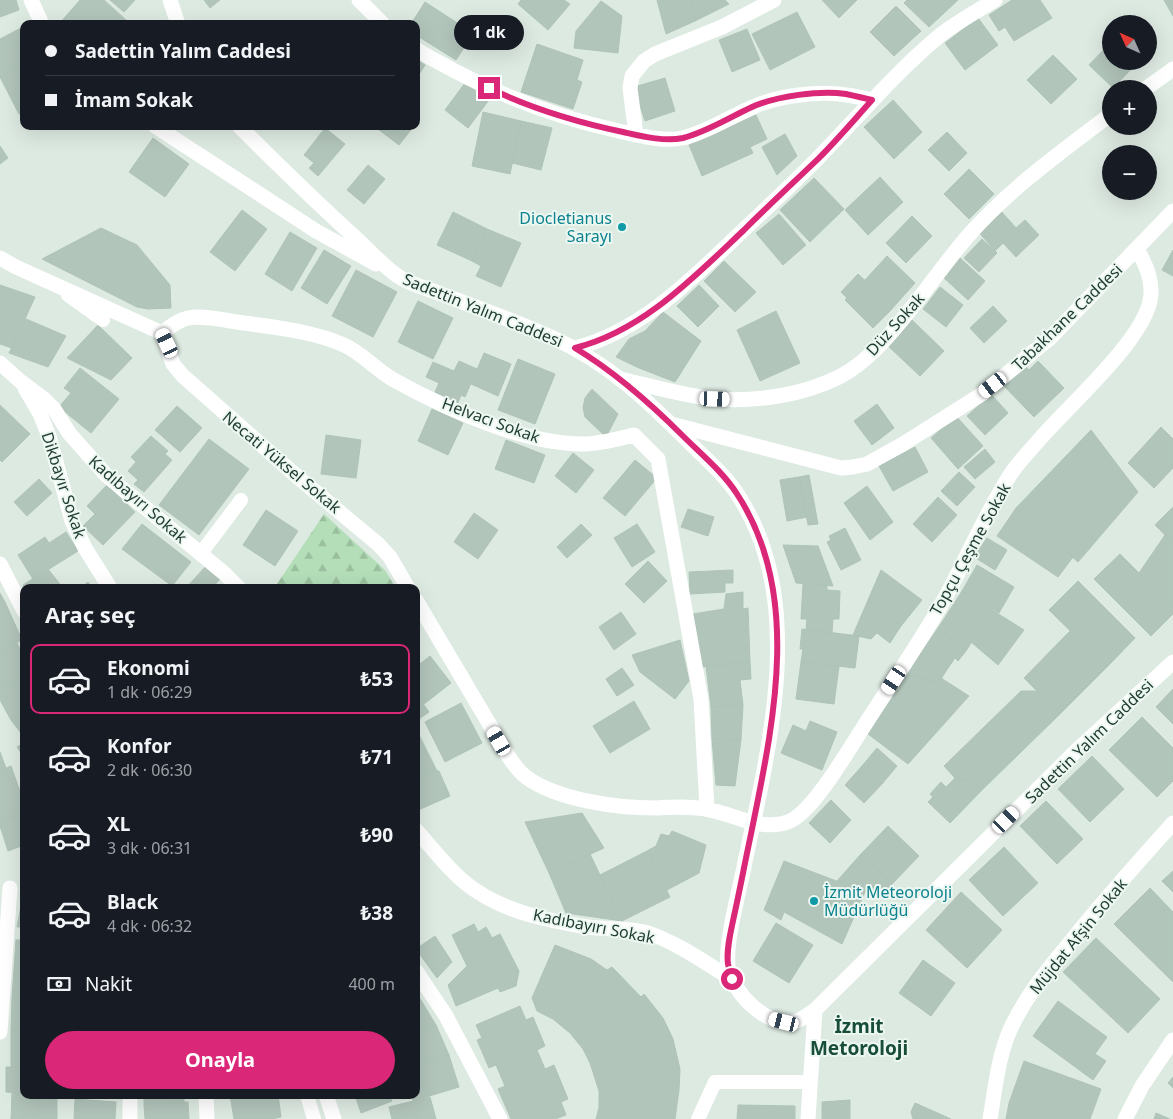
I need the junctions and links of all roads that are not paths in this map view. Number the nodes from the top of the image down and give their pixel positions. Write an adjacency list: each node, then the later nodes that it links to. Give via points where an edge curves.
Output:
1 (31, 0): 6 (street)
2 (168, 0): 7 (street)
3 (359, 0): 8 (street)
4 (995, 0): 12 (street, via 938,37)
5 (770, 1): 16 (street, via 722,27 644,60 632,76 630,88)
6 (40, 20)
7 (176, 20)
8 (379, 20)
9 (420, 51): 16 (street, via 494,91 547,112)
10 (1173, 69): 11 (street)
11 (1157, 80)
12 (872, 100): 16 (street, via 845,94 803,95 756,106 681,138); 24 (street, via 819,157 665,300 622,331)
13 (1102, 121): 26 (street, Düz Sokak, via 994,209 876,348 842,376 788,394 748,400 715,399)
14 (161, 130): 20 (street, via 316,231)
15 (242, 130): 20 (street, Sadettin Yalım Caddesi)
16 (636, 135)
17 (1173, 211): 18 (street, Tabakhane Caddesi)
18 (1137, 249): 28 (street, Tabakhane Caddesi, via 1050,338 1014,369 974,399 867,464 840,468); 39 (street, Topçu Çeşme Sokak, via 1146,264 1151,288 1146,313 1131,338 1012,472 944,599 814,798 790,821)
19 (0, 258): 21 (street)
20 (400, 278): 24 (street, Sadettin Yalım Caddesi)
21 (54, 284): 22 (lane); 23 (street)
22 (103, 320)
23 (162, 333): 34 (street, Necati Yüksel Sokak, via 174,364 183,376 378,544); 38 (street, Helvacı Sokak, via 188,318 205,318 333,340 424,396 529,437 583,444 634,436 658,459 701,699)
24 (575, 348): 26 (street, Sadettin Yalım Caddesi)
25 (0, 363): 27 (street, Kadıbayırı Sokak)
26 (620, 379): 28 (street, Sadettin Yalım Caddesi)
27 (20, 381): 30 (street, Kadıbayırı Sokak, via 54,409 69,433 106,475); 32 (street, Dikbayır Sokak, via 49,436 72,521)
28 (671, 424): 39 (street, Sadettin Yalım Caddesi, via 736,492 753,522 773,581 777,643 774,708)
29 (241, 500): 30 (lane)
30 (201, 553): 33 (street, Kadıbayırı Sokak)
31 (0, 564): 35 (street)
32 (108, 584)
33 (235, 584)
34 (406, 584)
35 (20, 603)
36 (420, 607): 38 (street, via 507,754 524,776 554,792 591,802)
37 (1173, 662): 45 (street, Sadettin Yalım Caddesi, via 1076,752)
38 (707, 809): 39 (street)
39 (753, 823): 44 (street, Sadettin Yalım Caddesi, via 728,950)
40 (1173, 824): 60 (street, Müjdat Afşin Sokak, via 1097,909 1047,970 1026,1002 1002,1052)
41 (420, 834): 44 (street, Kadıbayırı Sokak, via 464,881 499,904 550,920 648,933)
42 (10, 888): 46 (street)
43 (420, 977): 57 (street, via 446,1016)
44 (732, 979): 45 (street, Sadettin Yalım Caddesi, via 746,1000 772,1019 796,1022)
45 (814, 1010): 48 (street)
46 (0, 1032)
47 (1173, 1040): 61 (street, via 1142,1086)
48 (810, 1082): 58 (lane, via 715,1082); 59 (street)
49 (130, 1099): 53 (street)
50 (206, 1099): 54 (street)
51 (309, 1099): 55 (lane)
52 (327, 1099): 56 (street)
53 (130, 1119)
54 (207, 1119)
55 (314, 1119)
56 (334, 1119)
57 (500, 1119)
58 (698, 1119)
59 (808, 1119)
60 (990, 1119)
61 (1125, 1119)

